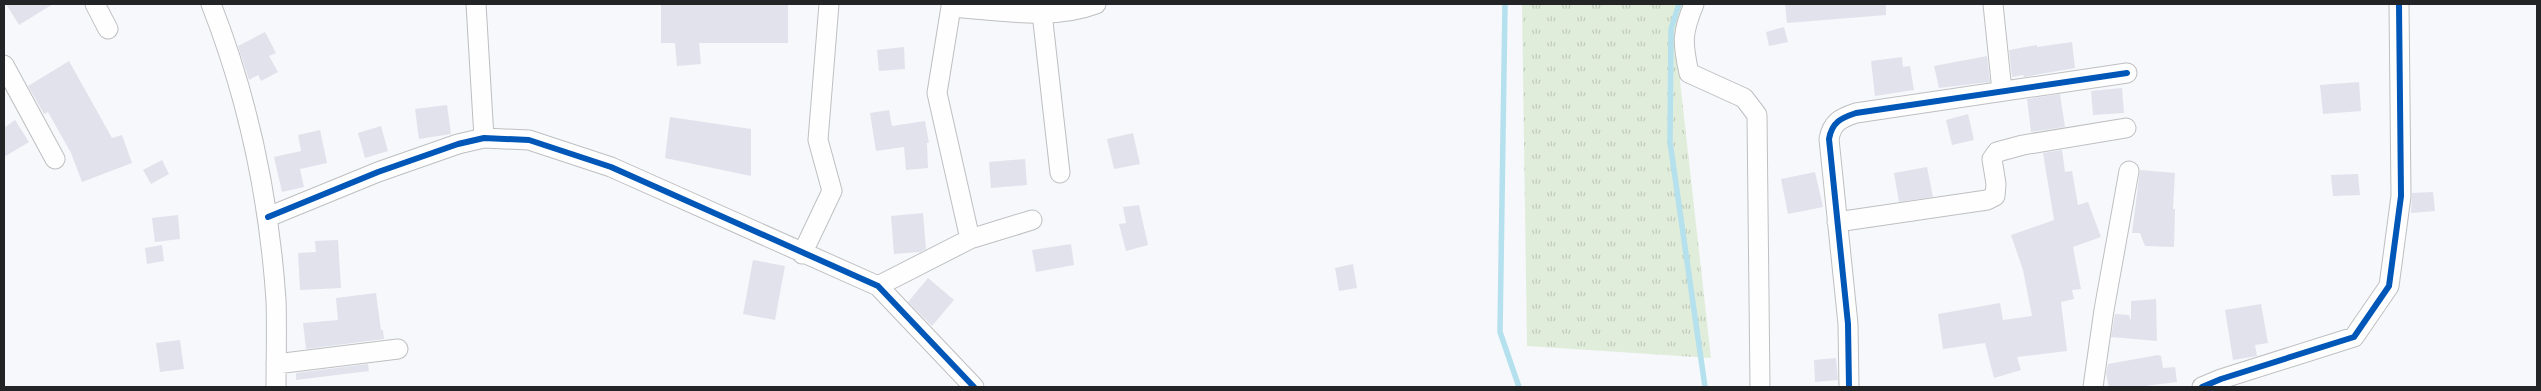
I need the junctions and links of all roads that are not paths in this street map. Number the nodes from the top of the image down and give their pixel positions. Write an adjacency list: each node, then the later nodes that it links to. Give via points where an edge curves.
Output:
1 (95, 4): 10 (street)
2 (210, 4): 19 (street, via 234,68 252,135)
3 (476, 4): 15 (street)
4 (828, 4): 23 (street, via 818,140 832,191)
5 (1096, 4): 9 (street)
6 (1694, 4): 29 (street, via 1684,29 1689,73 1744,98 1757,115)
7 (1993, 4): 13 (street)
8 (2399, 4): 32 (street, via 2401,196 2389,286 2354,338)
9 (1042, 13): 18 (street); 22 (street, via 951,7 936,93)
10 (108, 29)
11 (4, 65): 16 (street)
12 (2127, 73): 13 (street)
13 (2002, 91): 21 (street, via 1839,118 1830,131 1829,139)
14 (2126, 128): 21 (street, via 1996,152 1992,159 1995,196 1987,200)
15 (484, 138): 19 (street, via 378,172); 23 (street, via 529,140 611,167)
16 (55, 159)
17 (2129, 171): 31 (street)
18 (1060, 173)
19 (268, 217): 26 (street, via 276,300)
20 (1032, 220): 22 (street)
21 (1837, 222): 30 (street, via 1848,324)
22 (970, 239): 24 (street)
23 (802, 254): 24 (street)
24 (878, 286): 28 (street)
25 (398, 350): 26 (street)
26 (276, 364): 27 (street)
27 (276, 387)
28 (974, 387)
29 (1760, 387)
30 (1849, 387)
31 (2093, 387)
32 (2202, 387)

